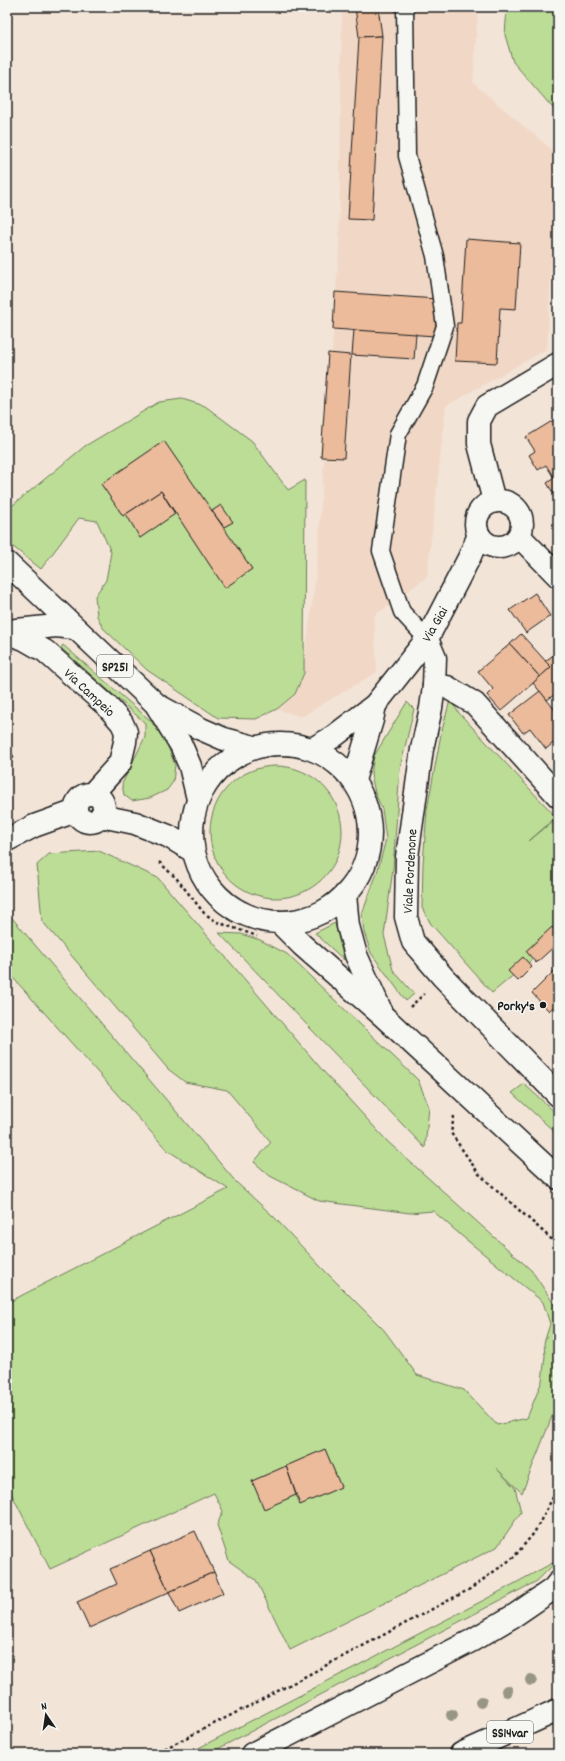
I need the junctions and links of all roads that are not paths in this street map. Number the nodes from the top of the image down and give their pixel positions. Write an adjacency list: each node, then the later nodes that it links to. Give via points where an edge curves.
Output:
1 (405, 7): 11 (lane, via 407,156 435,256 446,326 425,386 398,434 381,552 402,612)
2 (558, 364): 3 (main road, via 487,406 479,421 479,444)
3 (494, 501): 4 (main road, via 478,515 476,528); 5 (main road, via 515,507 520,513 522,521)
4 (479, 535): 5 (main road, via 484,541 498,547 513,542); 11 (main road, Via Giai)
5 (519, 536): 7 (main road)
6 (7, 563): 8 (main road, SP251)
7 (558, 576)
8 (39, 594): 9 (main road, SP251); 10 (main road, via 41,609 38,619)
9 (74, 628): 10 (main road, via 56,626); 13 (main road, SP251)
10 (13, 631): 18 (main road, Via Campeio, via 45,651 107,706 122,723 126,732 120,763)
11 (427, 639): 12 (main road, Viale Pordenone, via 434,658); 14 (main road, Via Giai)
12 (434, 686): 19 (main road, via 447,687 475,704); 28 (main road, Viale Pordenone, via 422,749 407,857 406,916 413,942 443,977)
13 (157, 705): 15 (main road, SP251, via 201,730); 20 (main road, SP251, via 181,745 190,766)
14 (375, 705): 16 (main road, Via Giai, via 333,737); 17 (main road, Via Giai)
15 (254, 747): 16 (main road, via 287,743); 20 (main road, via 236,755 219,768 206,784)
16 (312, 749): 17 (main road, via 334,760)
17 (354, 780): 25 (main road, via 366,806 370,822 370,839 362,871)
18 (92, 794): 21 (main road, via 79,798); 22 (main road, via 103,803)
19 (558, 796)
20 (198, 800): 24 (main road, via 192,824)
21 (76, 811): 22 (main road, via 85,821 94,822); 23 (main road, via 34,826)
22 (101, 816): 24 (main road, via 135,823 168,836)
23 (7, 840)
24 (193, 851): 26 (main road, via 201,874 222,900 250,916)
25 (345, 895): 26 (main road, via 329,908 314,915); 27 (main road, via 348,926 356,955)
26 (279, 922): 27 (main road)
27 (387, 1019): 29 (main road)
28 (558, 1095)
29 (558, 1178)
30 (558, 1583): 32 (main road, via 515,1615 470,1641)
31 (558, 1710): 33 (main road, SS14var)
32 (252, 1754)
33 (461, 1754)

